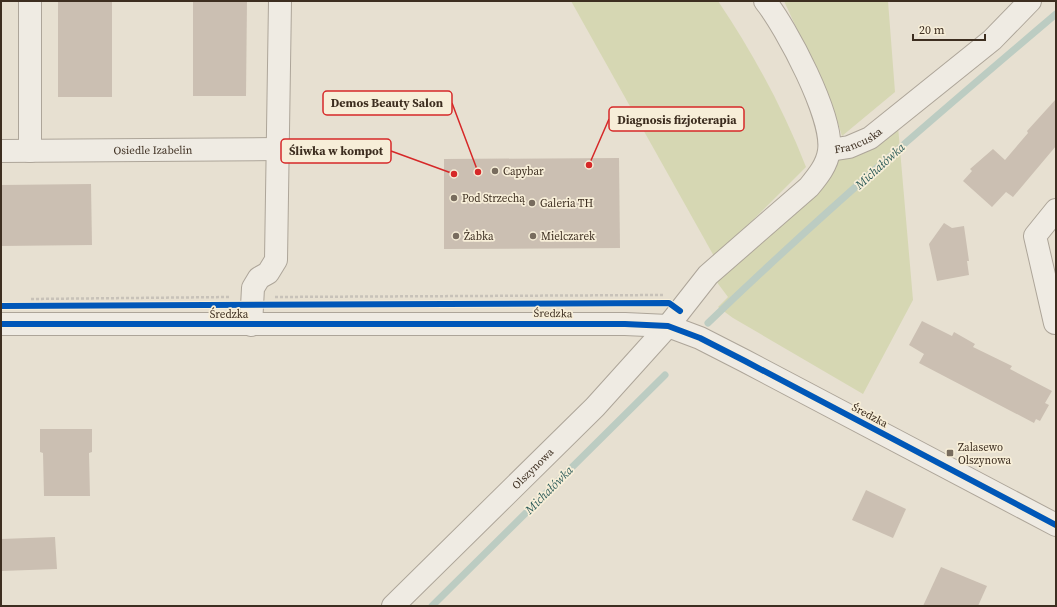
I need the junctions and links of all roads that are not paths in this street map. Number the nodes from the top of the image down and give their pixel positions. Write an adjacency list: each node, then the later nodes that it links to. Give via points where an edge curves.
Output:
1 (30, 1): 8 (street)
2 (280, 1): 5 (street)
3 (765, 1): 6 (street, via 802,62 826,122)
4 (1030, 1): 6 (street, Francuska, via 992,40 870,138 849,147)
5 (276, 149): 8 (street, Osiedle Izabelin); 12 (street, via 276,260 268,273 259,278 253,288)
6 (830, 150): 13 (street, Francuska, via 822,172 809,187 708,275)
7 (1, 151): 8 (street, Osiedle Izabelin)
8 (30, 151)
9 (1056, 210): 10 (street, via 1035,236)
10 (1055, 323)
11 (1, 324): 12 (street, Średzka)
12 (251, 325): 13 (street, Średzka, via 518,323)
13 (668, 326): 14 (street, Średzka, via 700,338); 15 (street, Olszynowa, via 595,407)
14 (1056, 524)
15 (392, 606)

